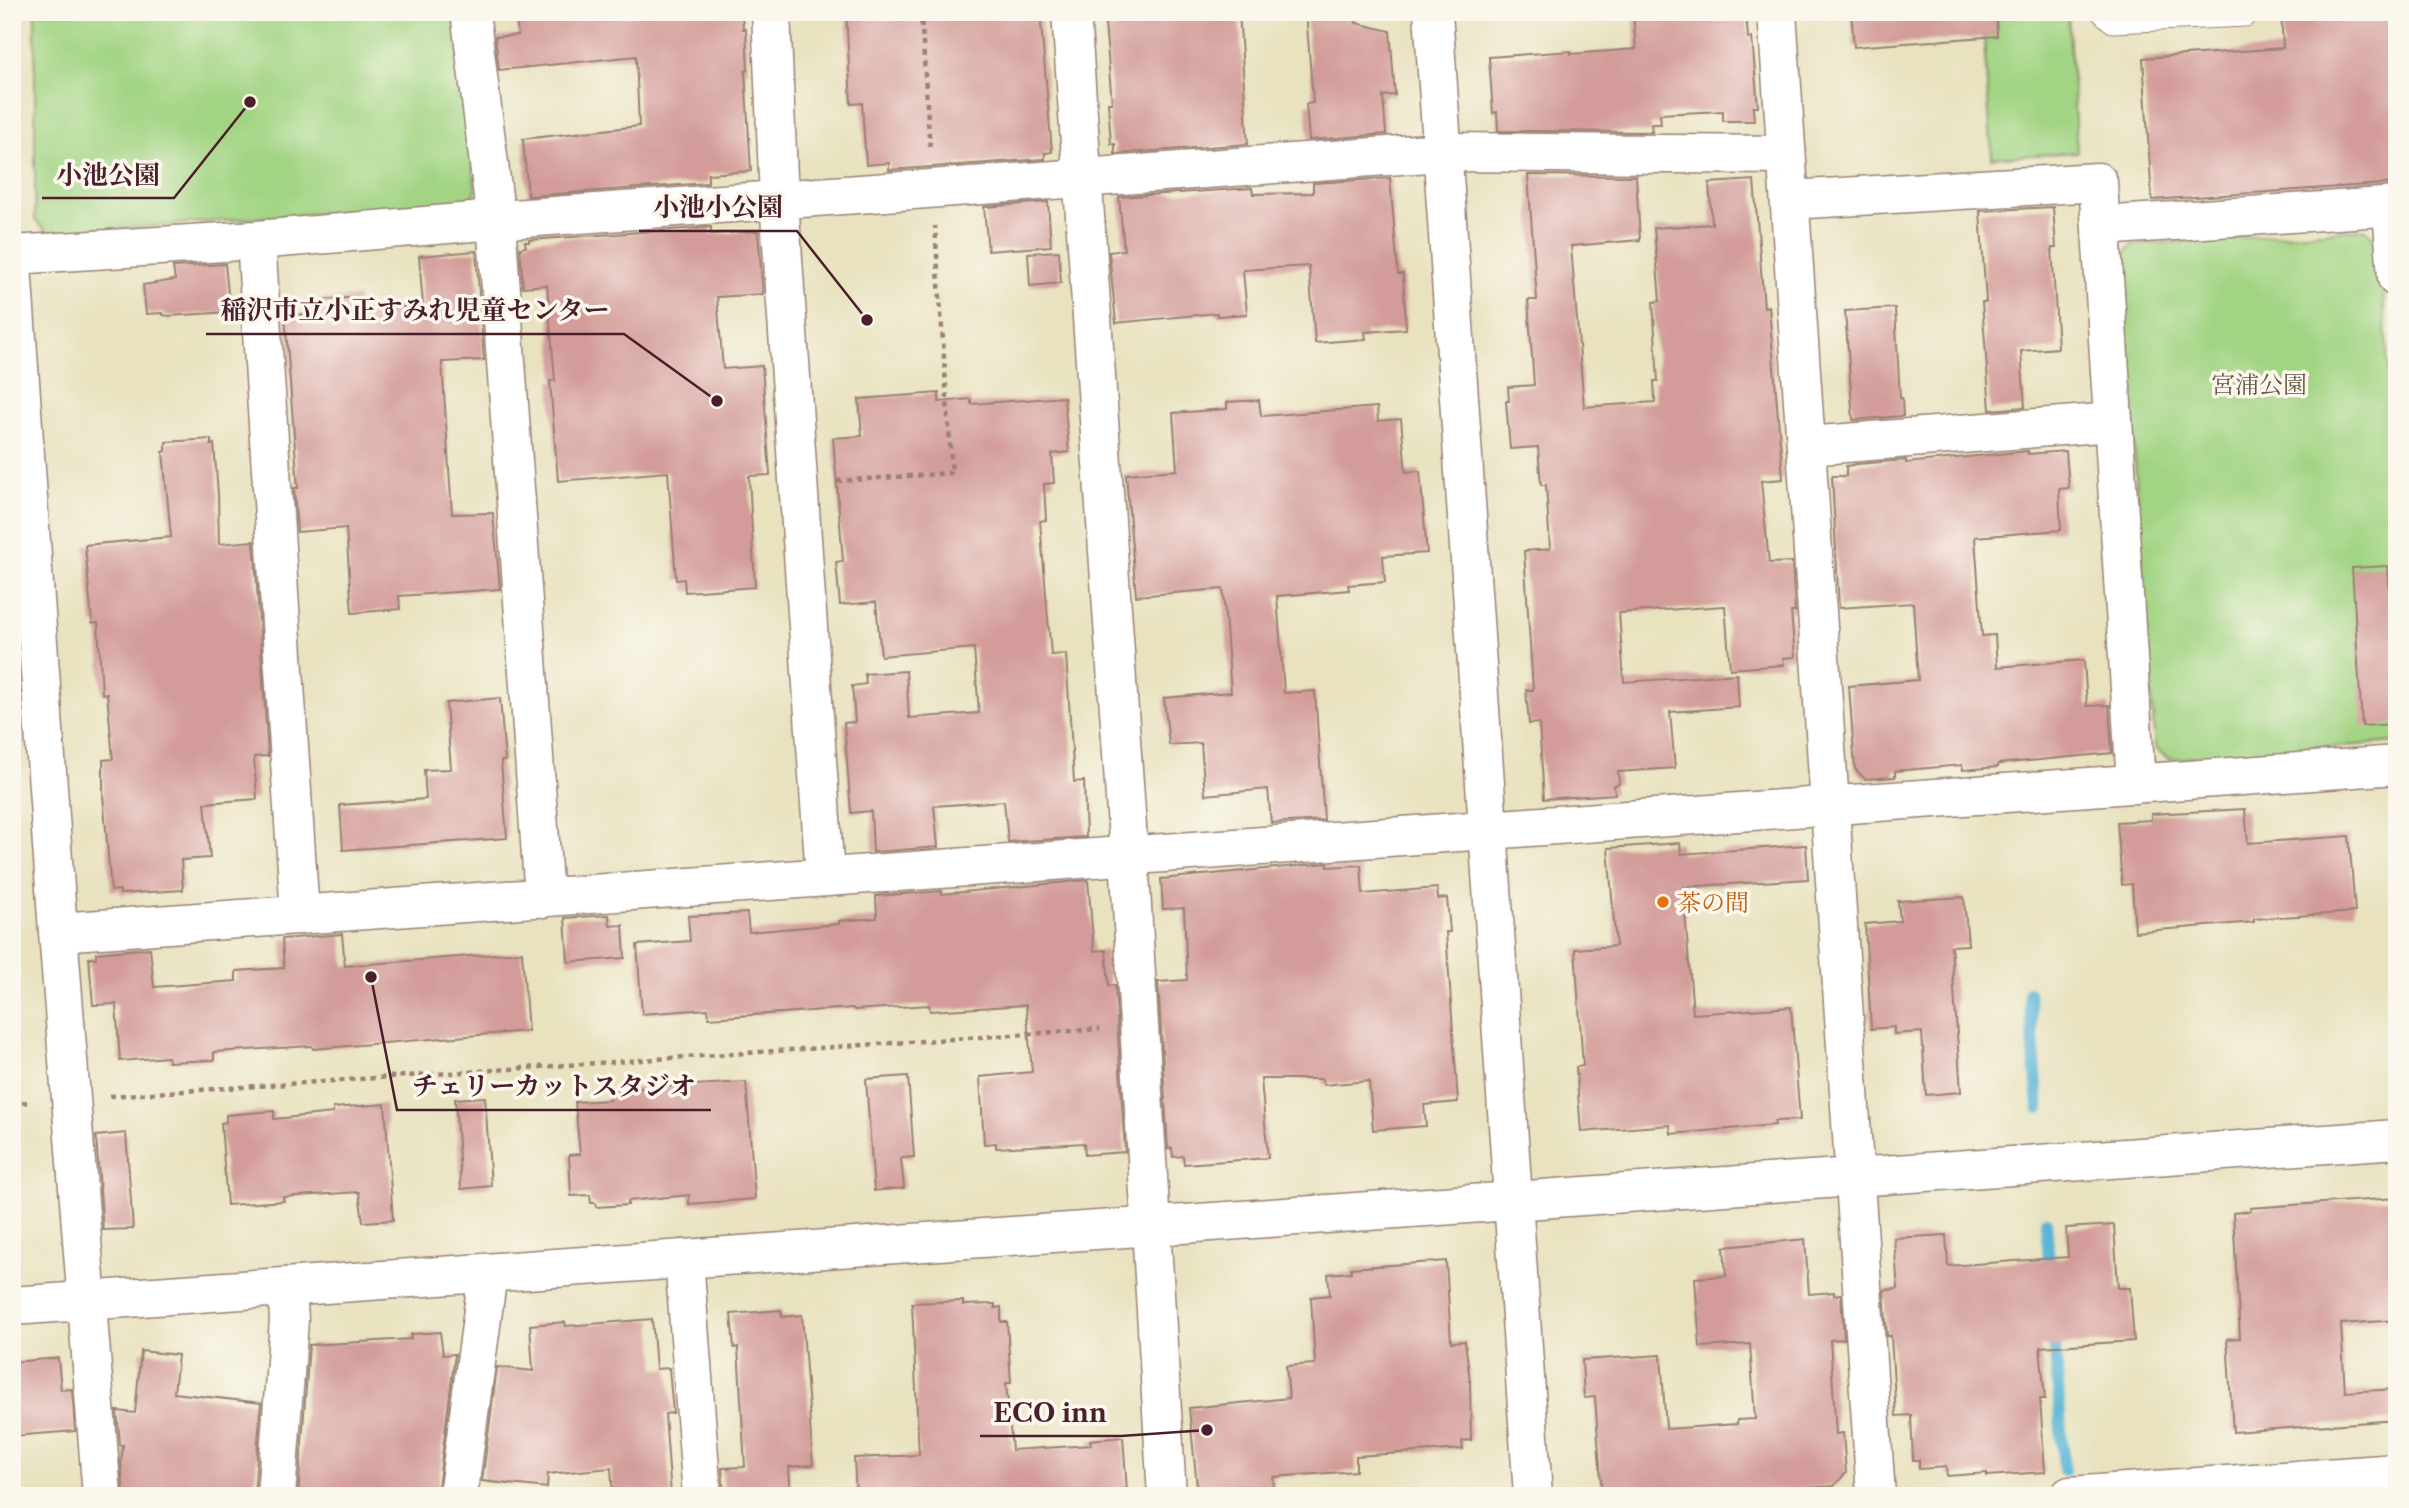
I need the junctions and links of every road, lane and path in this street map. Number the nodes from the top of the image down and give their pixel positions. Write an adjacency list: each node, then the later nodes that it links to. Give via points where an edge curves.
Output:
1 (470, 12): 16 (street)
2 (771, 12): 13 (street)
3 (921, 12): 12 (path)
4 (1072, 12): 11 (street)
5 (1433, 12): 9 (street)
6 (1777, 12): 10 (street)
7 (2104, 12): 8 (lane, via 2113,21)
8 (2248, 12)
9 (1443, 152): 10 (street); 11 (street); 28 (street)
10 (1786, 155): 14 (street)
11 (1083, 178): 12 (street); 29 (street)
12 (933, 189): 13 (street); 24 (path, via 952,473)
13 (779, 200): 16 (street); 24 (street)
14 (1790, 200): 17 (street, via 2098,183); 23 (street)
15 (2394, 206): 17 (street); 21 (street)
16 (496, 220): 18 (street); 31 (street)
17 (2101, 226): 22 (street)
18 (256, 240): 19 (street); 32 (street)
19 (12, 255)
20 (12, 265): 33 (street)
21 (2397, 278)
22 (2113, 422): 23 (street); 26 (street)
23 (1807, 446): 27 (street)
24 (798, 484): 30 (street)
25 (2397, 765): 26 (street)
26 (2136, 784): 27 (street)
27 (1831, 805): 28 (street); 38 (street)
28 (1489, 830): 29 (street); 39 (street)
29 (1129, 856): 30 (street); 34 (street)
30 (825, 877): 31 (street)
31 (544, 898): 32 (street)
32 (300, 915): 33 (street)
33 (58, 932): 35 (street)
34 (1140, 1026): 35 (path); 40 (street)
35 (71, 1099): 36 (path); 44 (street)
36 (12, 1103)
37 (2397, 1139): 38 (street)
38 (1856, 1177): 39 (street); 54 (street)
39 (1514, 1201): 40 (street); 53 (street)
40 (1152, 1226): 41 (street); 52 (street)
41 (684, 1259): 42 (street); 51 (street)
42 (488, 1273): 43 (street); 50 (street)
43 (287, 1287): 44 (street); 49 (street, via 289,1320)
44 (86, 1301): 45 (street); 48 (street)
45 (12, 1306)
46 (2397, 1473): 47 (street)
47 (2202, 1491): 55 (street)
48 (102, 1496)
49 (276, 1496)
50 (458, 1496)
51 (702, 1496)
52 (1167, 1496)
53 (1533, 1496)
54 (1876, 1496)
55 (2070, 1496)

